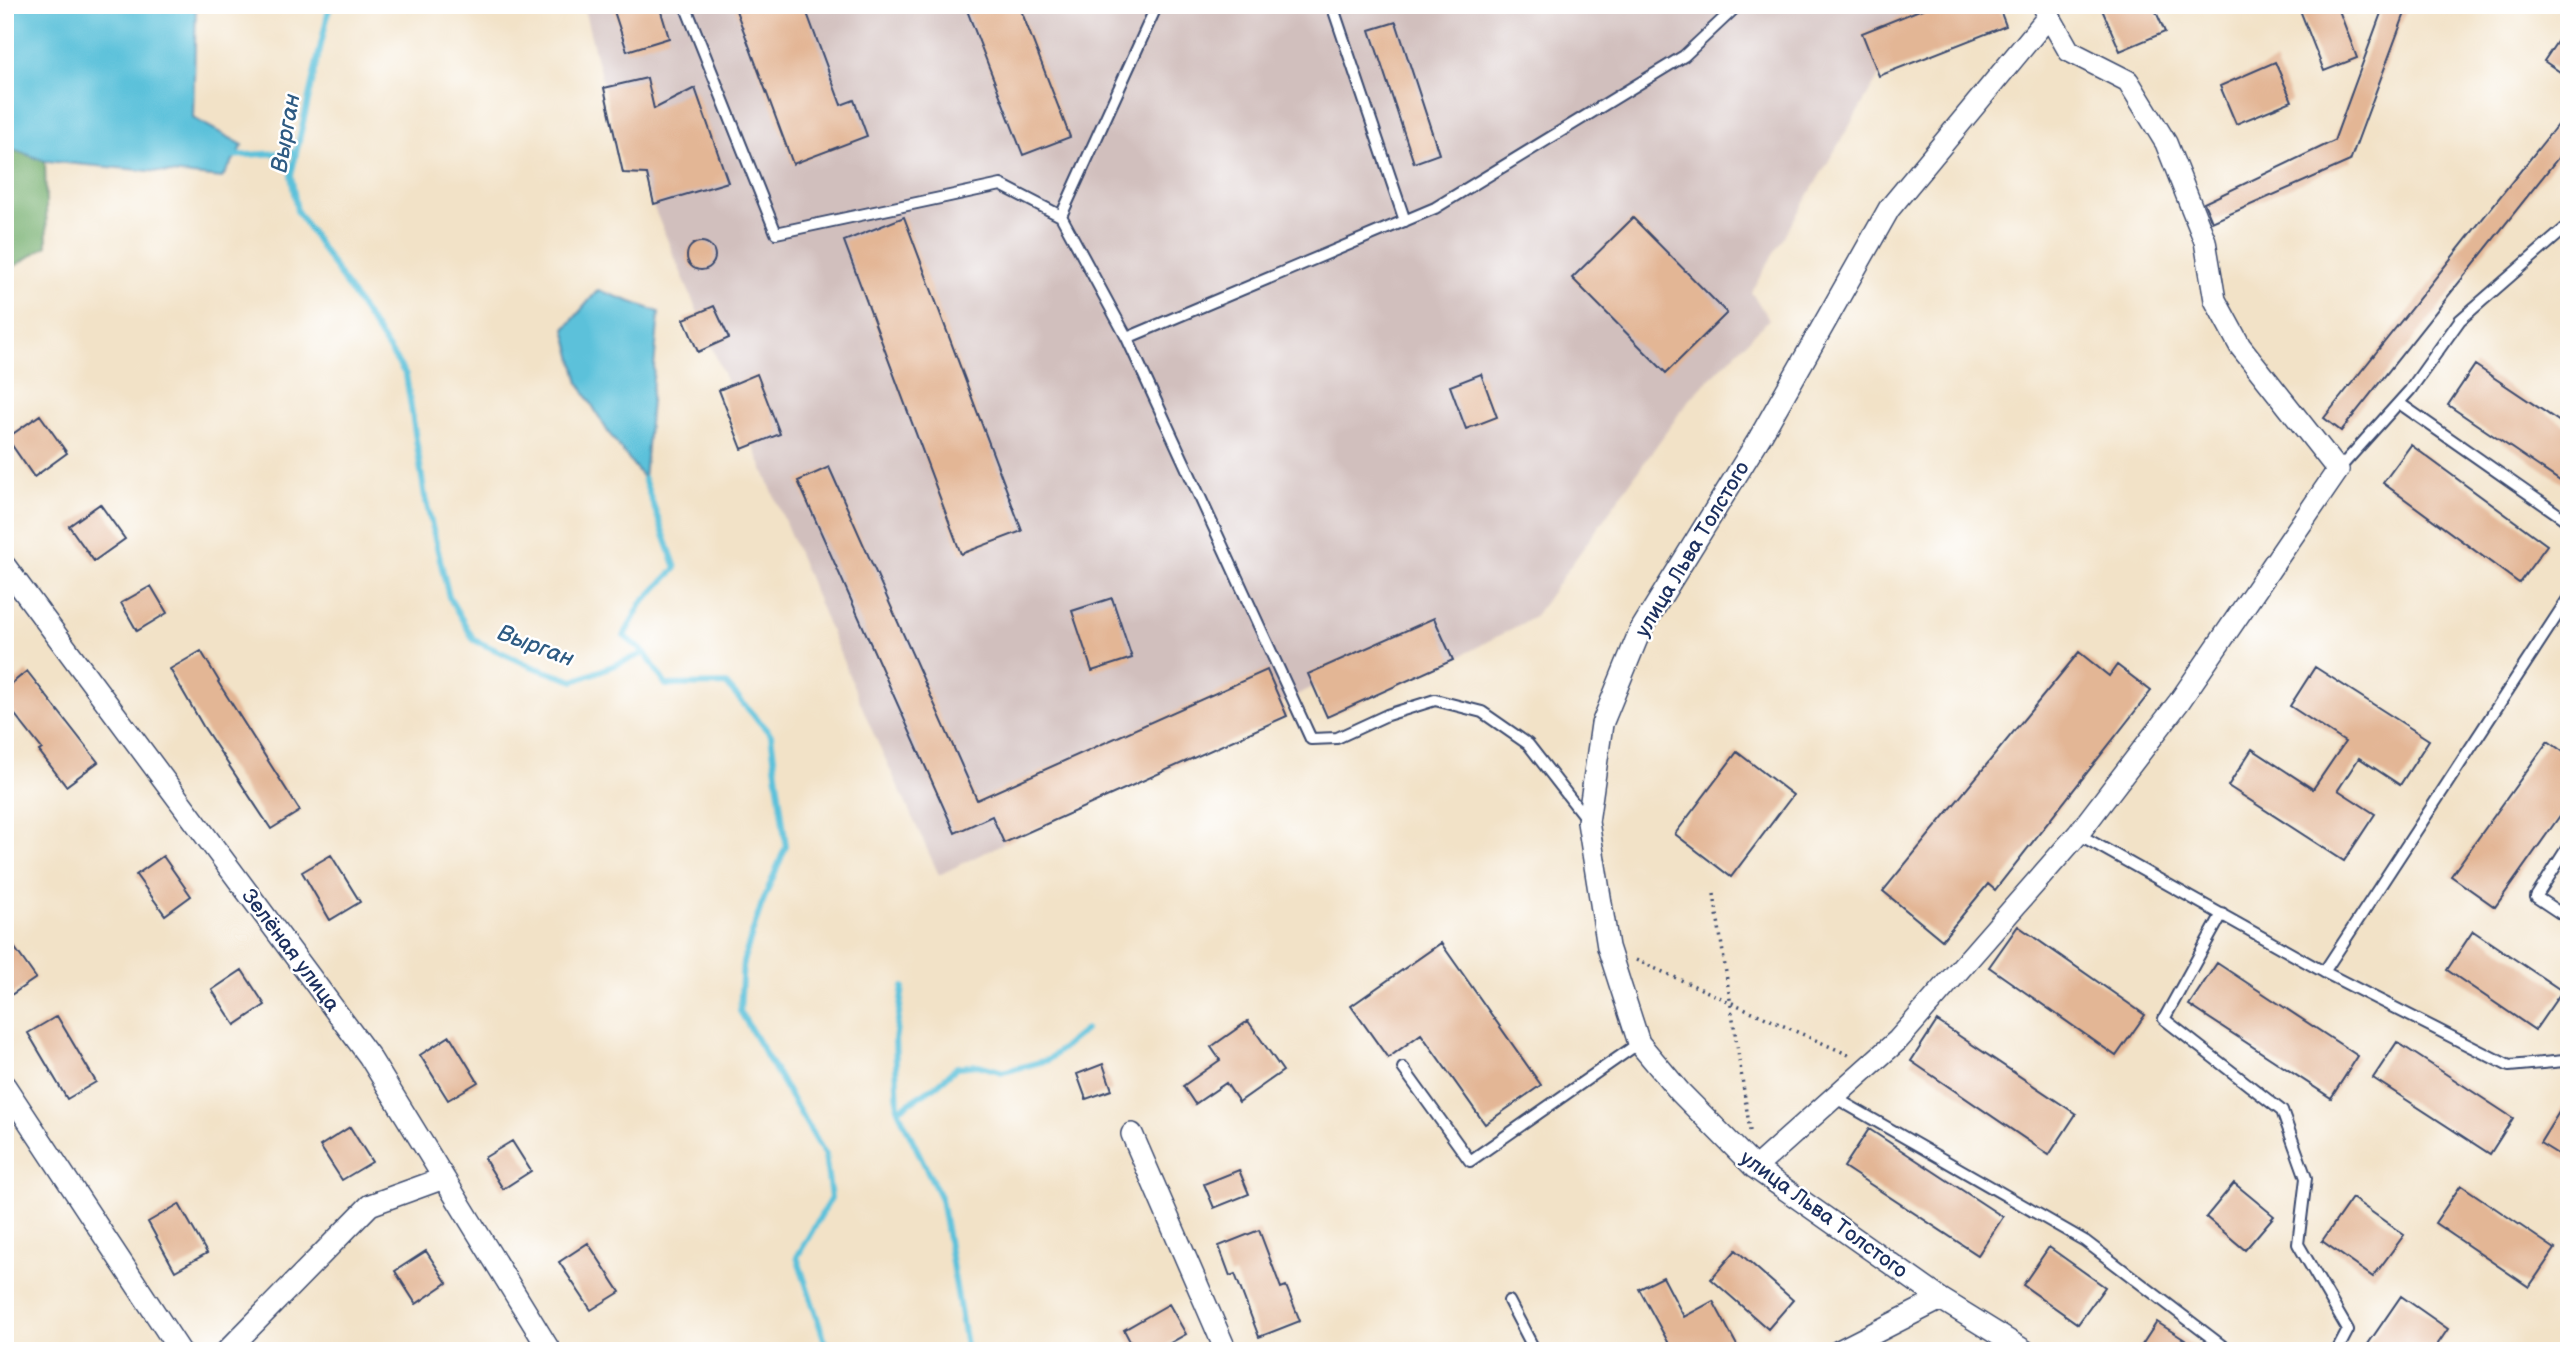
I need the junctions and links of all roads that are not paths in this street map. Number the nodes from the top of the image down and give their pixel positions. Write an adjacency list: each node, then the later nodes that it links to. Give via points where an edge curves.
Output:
1 (685, 5): 6 (lane, via 776,233 1001,185)
2 (1157, 5): 6 (lane)
3 (1332, 5): 7 (lane)
4 (1738, 5): 7 (lane, via 1684,55 1435,208)
5 (2046, 11): 12 (street, via 2069,51 2128,81 2166,143 2205,241 2215,300 2241,346); 16 (street, улица Льва Толстого, via 1889,209 1760,437 1640,631 1602,724)
6 (1061, 216): 10 (lane)
7 (1405, 221): 10 (lane)
8 (2565, 228): 9 (lane); 11 (lane, via 2460,320)
9 (2569, 244)
10 (1127, 338): 16 (lane, via 1311,738 1338,738 1387,715 1435,700 1482,712 1528,744)
11 (2399, 403): 12 (lane); 13 (lane)
12 (2338, 470): 17 (street, via 2179,702)
13 (2569, 522)
14 (5, 566): 29 (street, Зелёная улица, via 369,1056)
15 (2569, 597): 21 (lane)
16 (1588, 822): 22 (street, улица Льва Толстого, via 1608,947)
17 (2078, 834): 19 (lane); 26 (street, via 1898,1040)
18 (2569, 845): 20 (lane, via 2536,897)
19 (2222, 914): 21 (lane); 40 (lane, via 2164,1019 2281,1111 2306,1178 2298,1244 2348,1330)
20 (2569, 919)
21 (2324, 972): 23 (lane, via 2509,1066)
22 (1639, 1043): 24 (lane, via 1470,1161); 28 (street, улица Льва Толстого)
23 (2567, 1058)
24 (1404, 1068)
25 (5, 1086): 32 (street)
26 (1835, 1097): 28 (street); 39 (lane, via 2085,1241)
27 (1132, 1134): 35 (street)
28 (1755, 1168): 30 (street, улица Льва Толстого)
29 (444, 1178): 33 (street, via 370,1205); 34 (street, Зелёная улица)
30 (1941, 1299): 37 (street); 38 (street, улица Льва Толстого)
31 (1509, 1301): 36 (lane)
32 (180, 1351)
33 (227, 1351)
34 (550, 1351)
35 (1226, 1351)
36 (1535, 1351)
37 (1839, 1351)
38 (2025, 1351)
39 (2229, 1351)
40 (2337, 1351)

